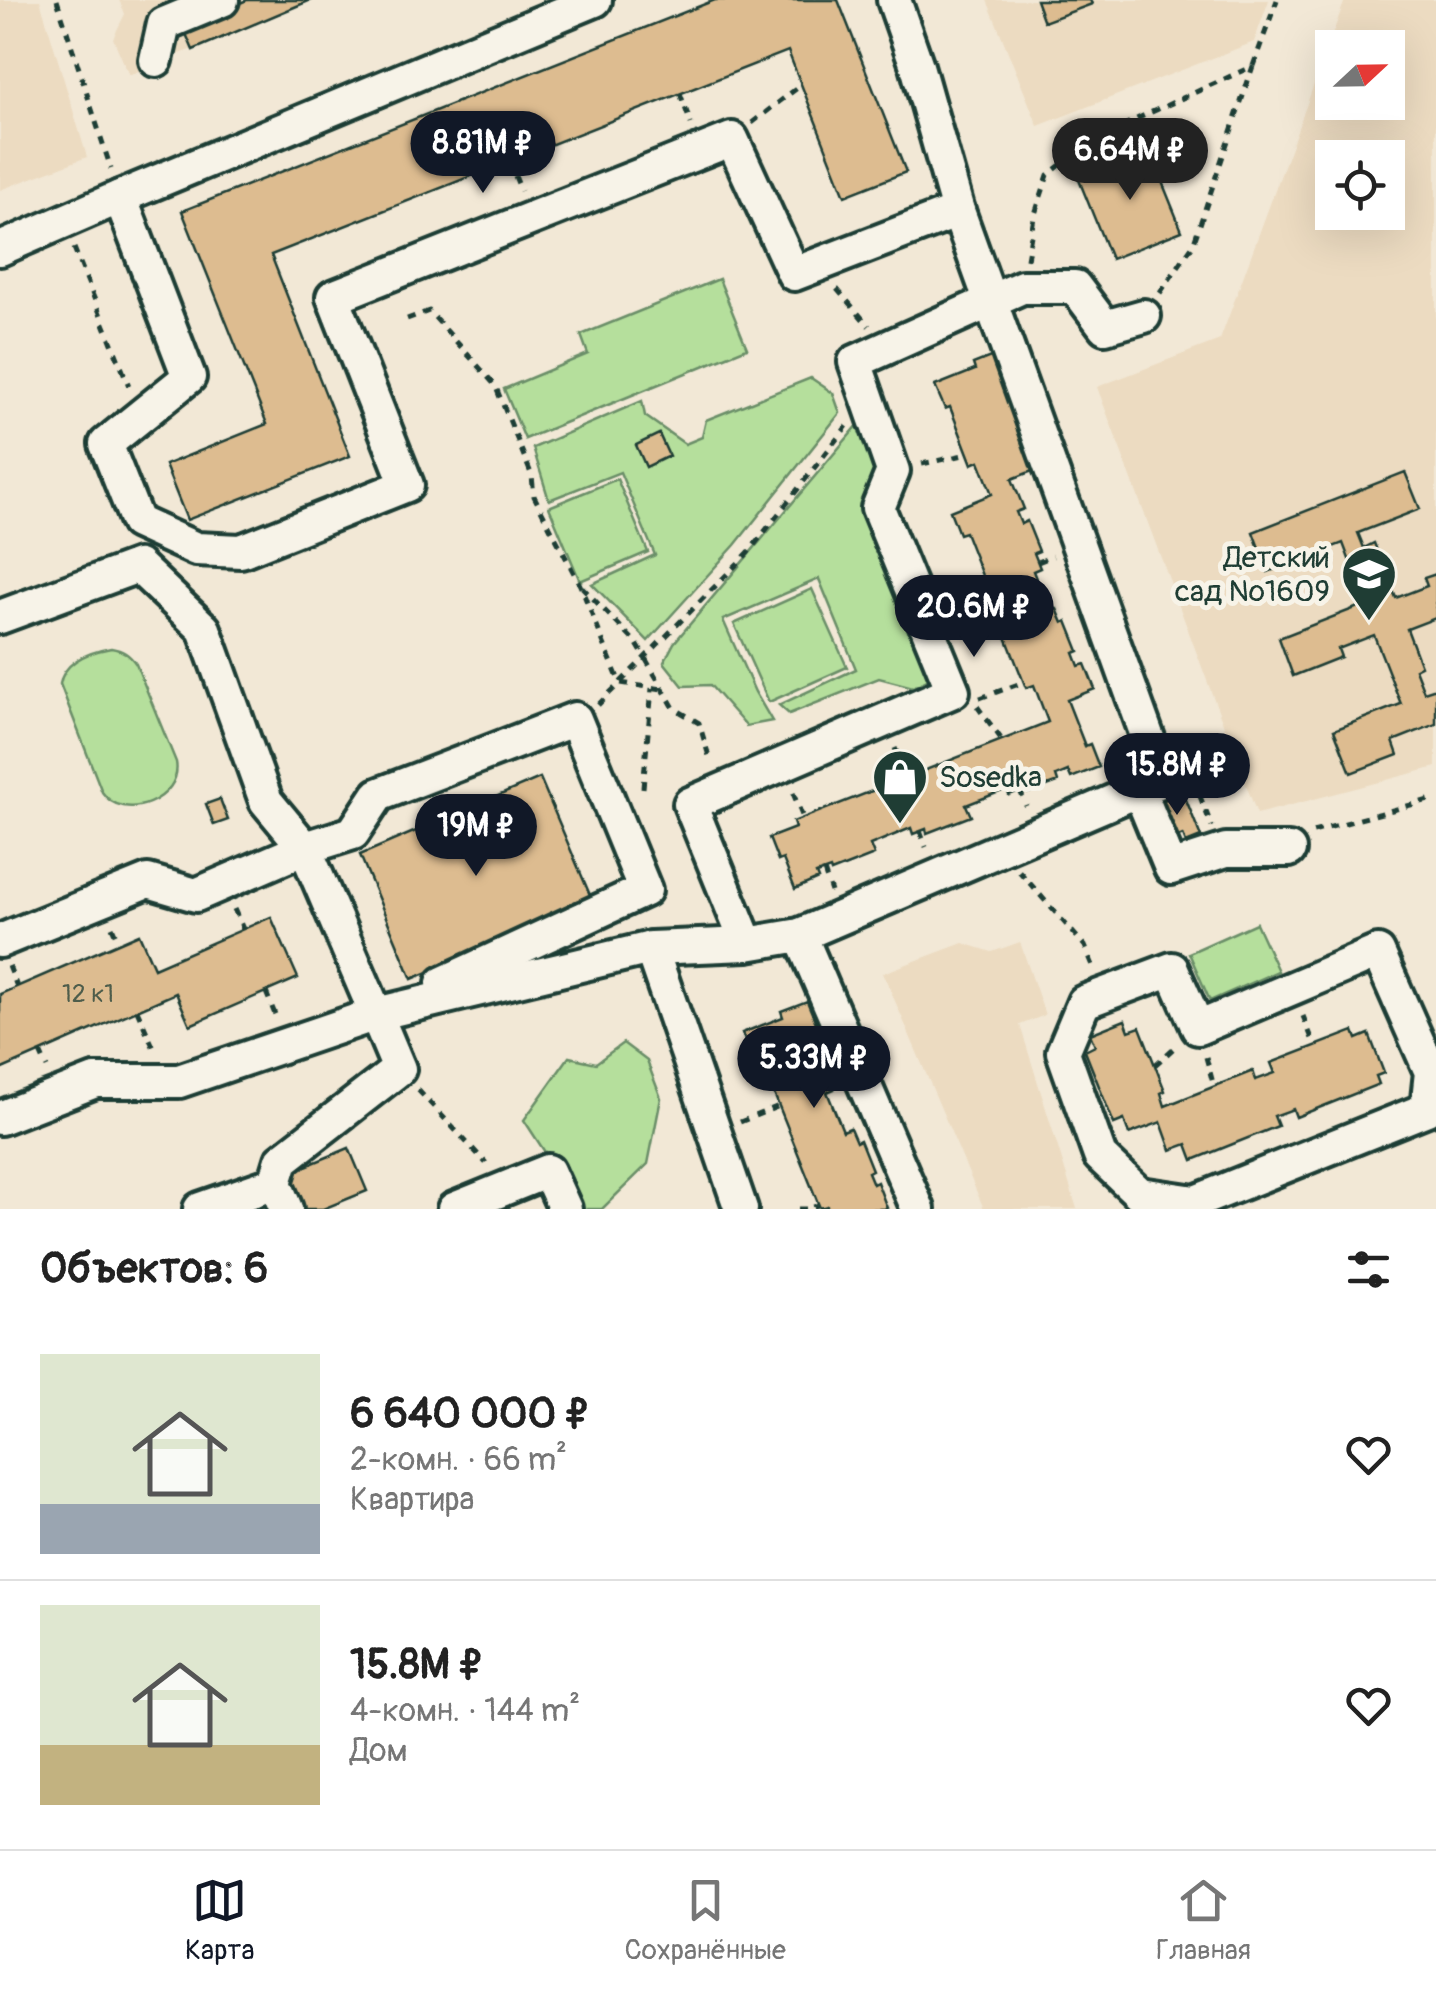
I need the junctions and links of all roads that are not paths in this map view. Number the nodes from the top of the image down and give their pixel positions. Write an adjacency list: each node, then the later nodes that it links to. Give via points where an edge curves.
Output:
1 (222, 0): 4 (lane)
2 (595, 0): 6 (lane)
3 (894, 0): 7 (lane)
4 (159, 12): 5 (lane)
5 (156, 60)
6 (120, 197): 7 (lane, via 190,377 106,444 138,522 196,550 241,552 407,485 332,296 732,139 794,274); 8 (lane)
7 (958, 210): 9 (lane)
8 (0, 249)
9 (992, 301): 10 (lane, via 1022,287 1075,287 1106,327); 12 (lane); 17 (lane, via 854,362 893,471 878,508 953,691 690,804)
10 (1144, 316)
11 (0, 616): 14 (lane, via 138,566 204,628 266,801)
12 (1151, 785): 13 (lane, via 1170,868 1226,850); 15 (lane)
13 (1300, 842)
14 (305, 848): 16 (lane, via 196,895 148,881); 19 (lane); 19 (lane, via 353,833 378,795 575,719 645,890)
15 (800, 935): 17 (lane); 27 (lane)
16 (0, 942)
17 (747, 944): 18 (lane)
18 (651, 948): 19 (lane); 26 (lane)
19 (376, 1014): 20 (lane, via 179,1081 95,1080); 21 (lane, via 400,1069 282,1160)
20 (0, 1118)
21 (280, 1196): 23 (lane)
22 (1137, 1201): 22 (lane, via 1195,1202 1427,1109 1431,1072 1378,952 1198,1028 1172,968 1084,1002 1063,1052 1100,1156)
23 (200, 1209)
24 (454, 1209): 25 (lane, via 548,1171)
25 (565, 1209)
26 (741, 1209)
27 (918, 1209)

